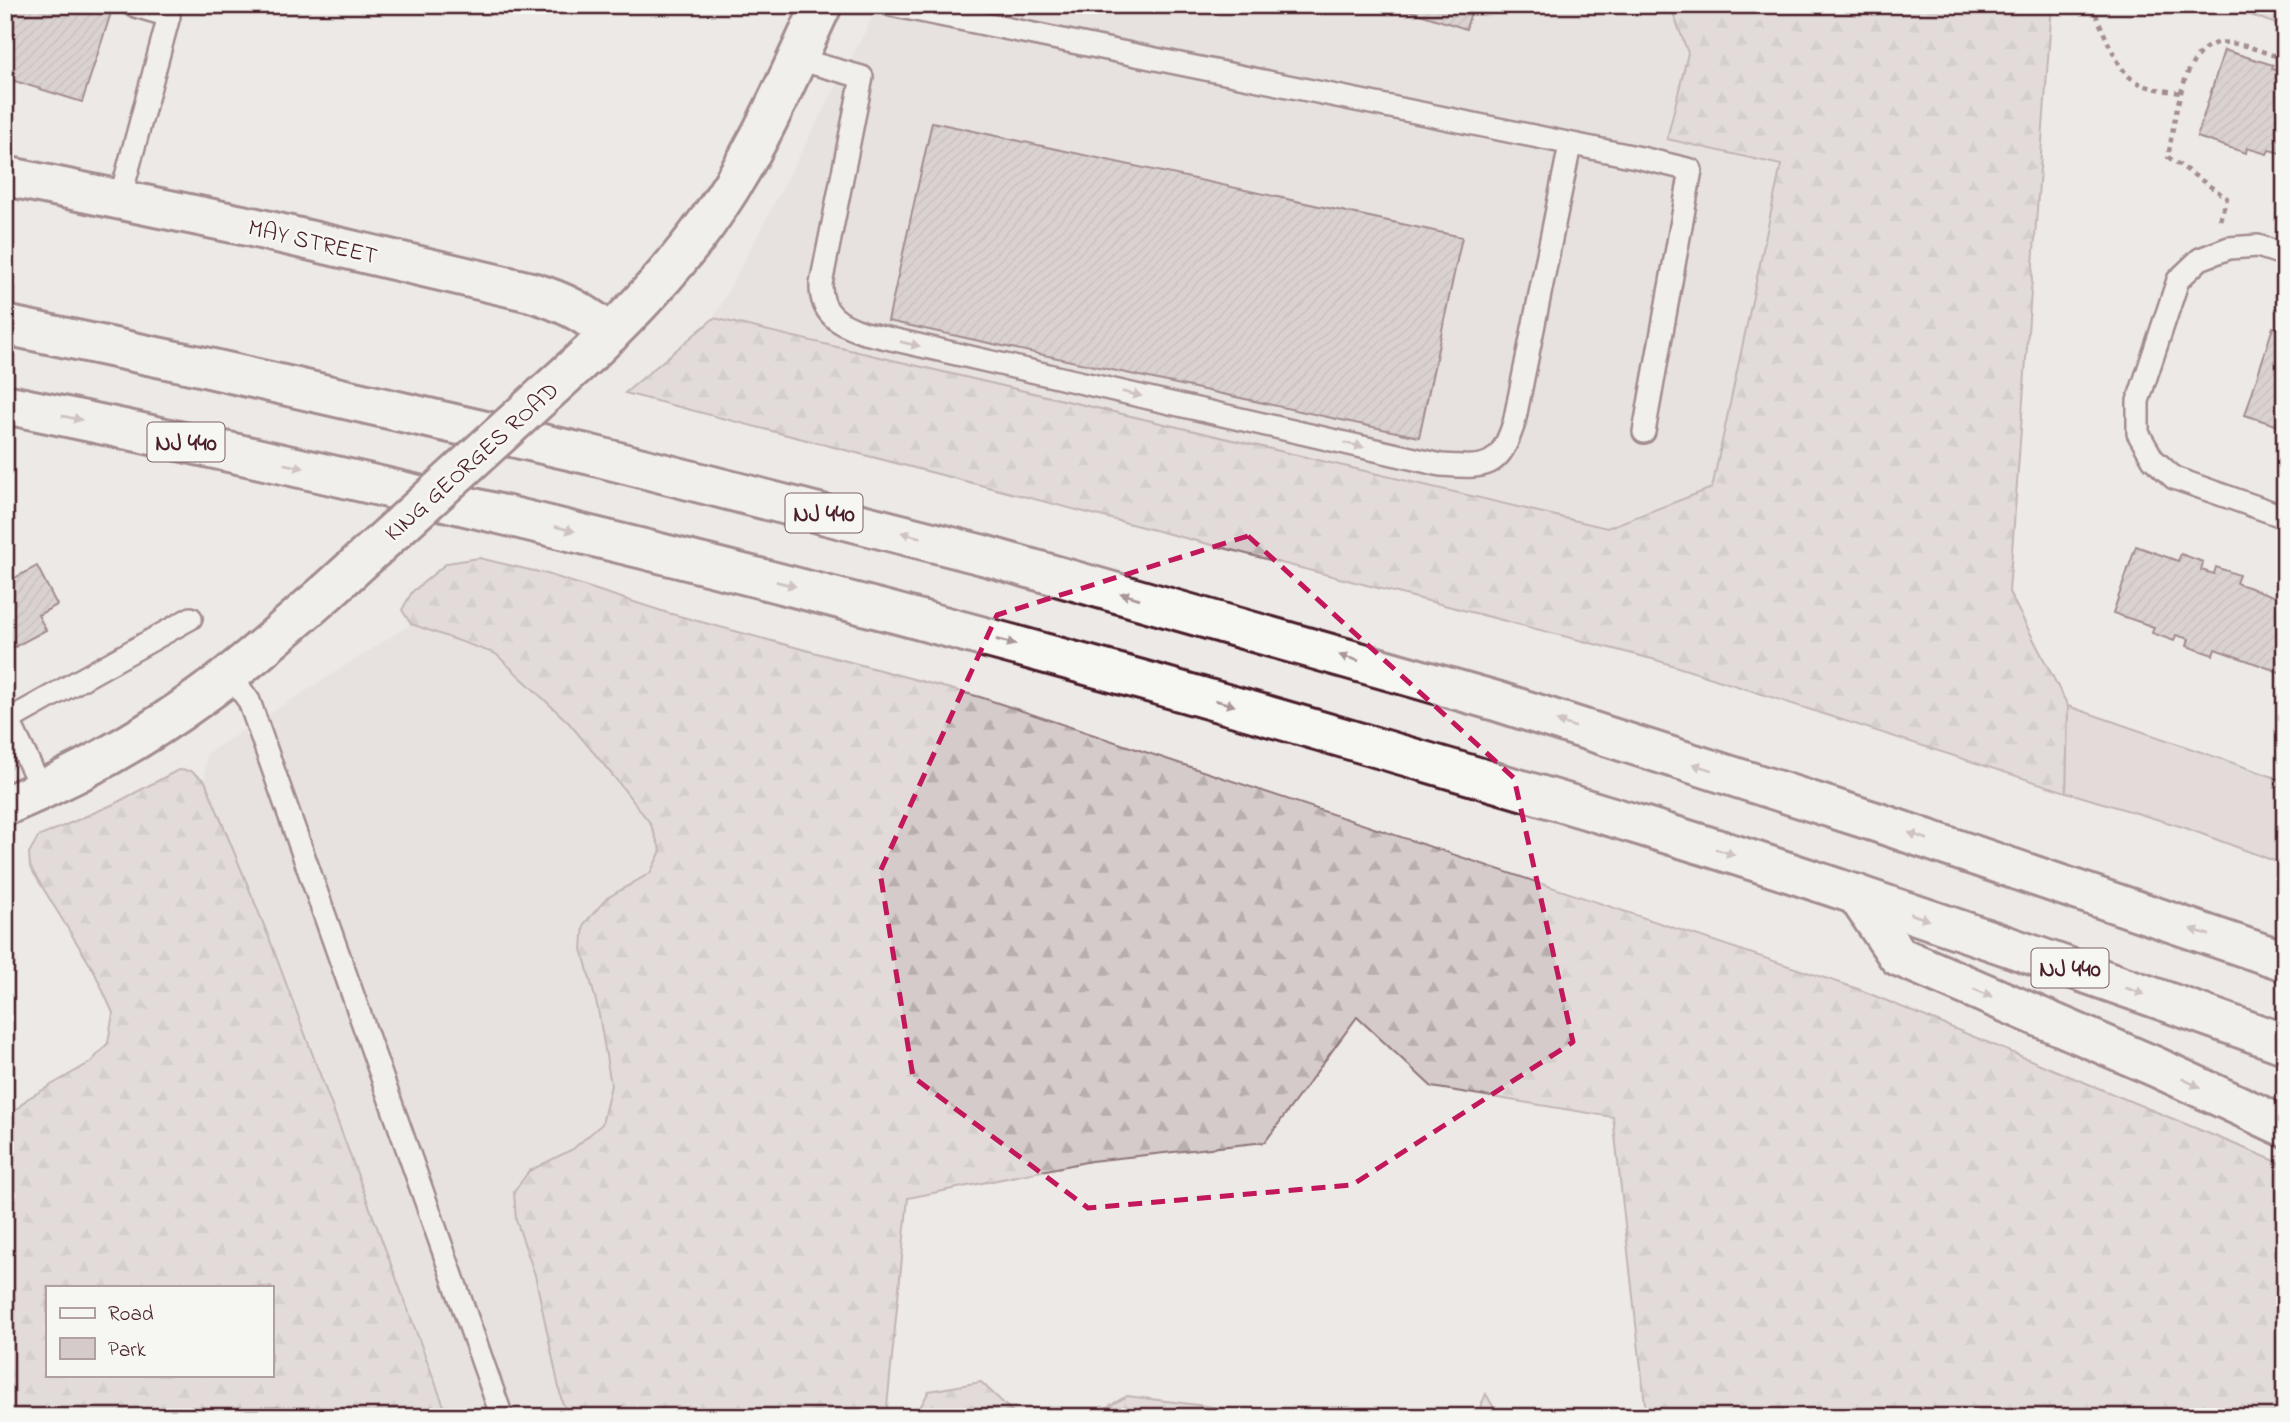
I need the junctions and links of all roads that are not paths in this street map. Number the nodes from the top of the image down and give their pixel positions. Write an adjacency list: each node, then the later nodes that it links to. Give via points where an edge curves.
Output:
1 (132, 5): 7 (lane, via 169,16)
2 (822, 5): 4 (main road, KING GEORGES ROAD)
3 (891, 5): 5 (lane)
4 (797, 59): 5 (lane, one-way to 5, via 862,78 821,284 826,308 844,327 1441,465 1490,464 1506,448); 10 (main road, KING GEORGES ROAD, via 746,162 707,223 639,306)
5 (1570, 145): 12 (lane, via 1691,170)
6 (5, 176): 7 (main road, MAY STREET)
7 (120, 199): 10 (main road, MAY STREET, via 531,292 590,317)
8 (2285, 255): 13 (lane, via 2258,246 2229,248 2200,260 2178,280 2138,401 2138,433 2153,459 2174,478)
9 (5, 325): 19 (main road, NJ 440, one-way to 9, via 1496,701 983,555 591,455)
10 (601, 343): 15 (main road, KING GEORGES ROAD, bridge)
11 (5, 404): 18 (main road, NJ 440, one-way to 18, via 367,482 830,595 1205,697)
12 (1644, 432)
13 (2285, 517)
14 (191, 618): 16 (lane, via 16,716 12,727)
15 (230, 675): 16 (main road, KING GEORGES ROAD, via 145,734); 22 (lane, via 249,701)
16 (42, 790): 17 (main road, KING GEORGES ROAD)
17 (5, 806)
18 (1856, 894): 20 (main road, NJ 440, one-way to 20); 21 (main road, one-way to 21, via 1898,956)
19 (2278, 955)
20 (2285, 1044)
21 (2285, 1127)
22 (502, 1417)

